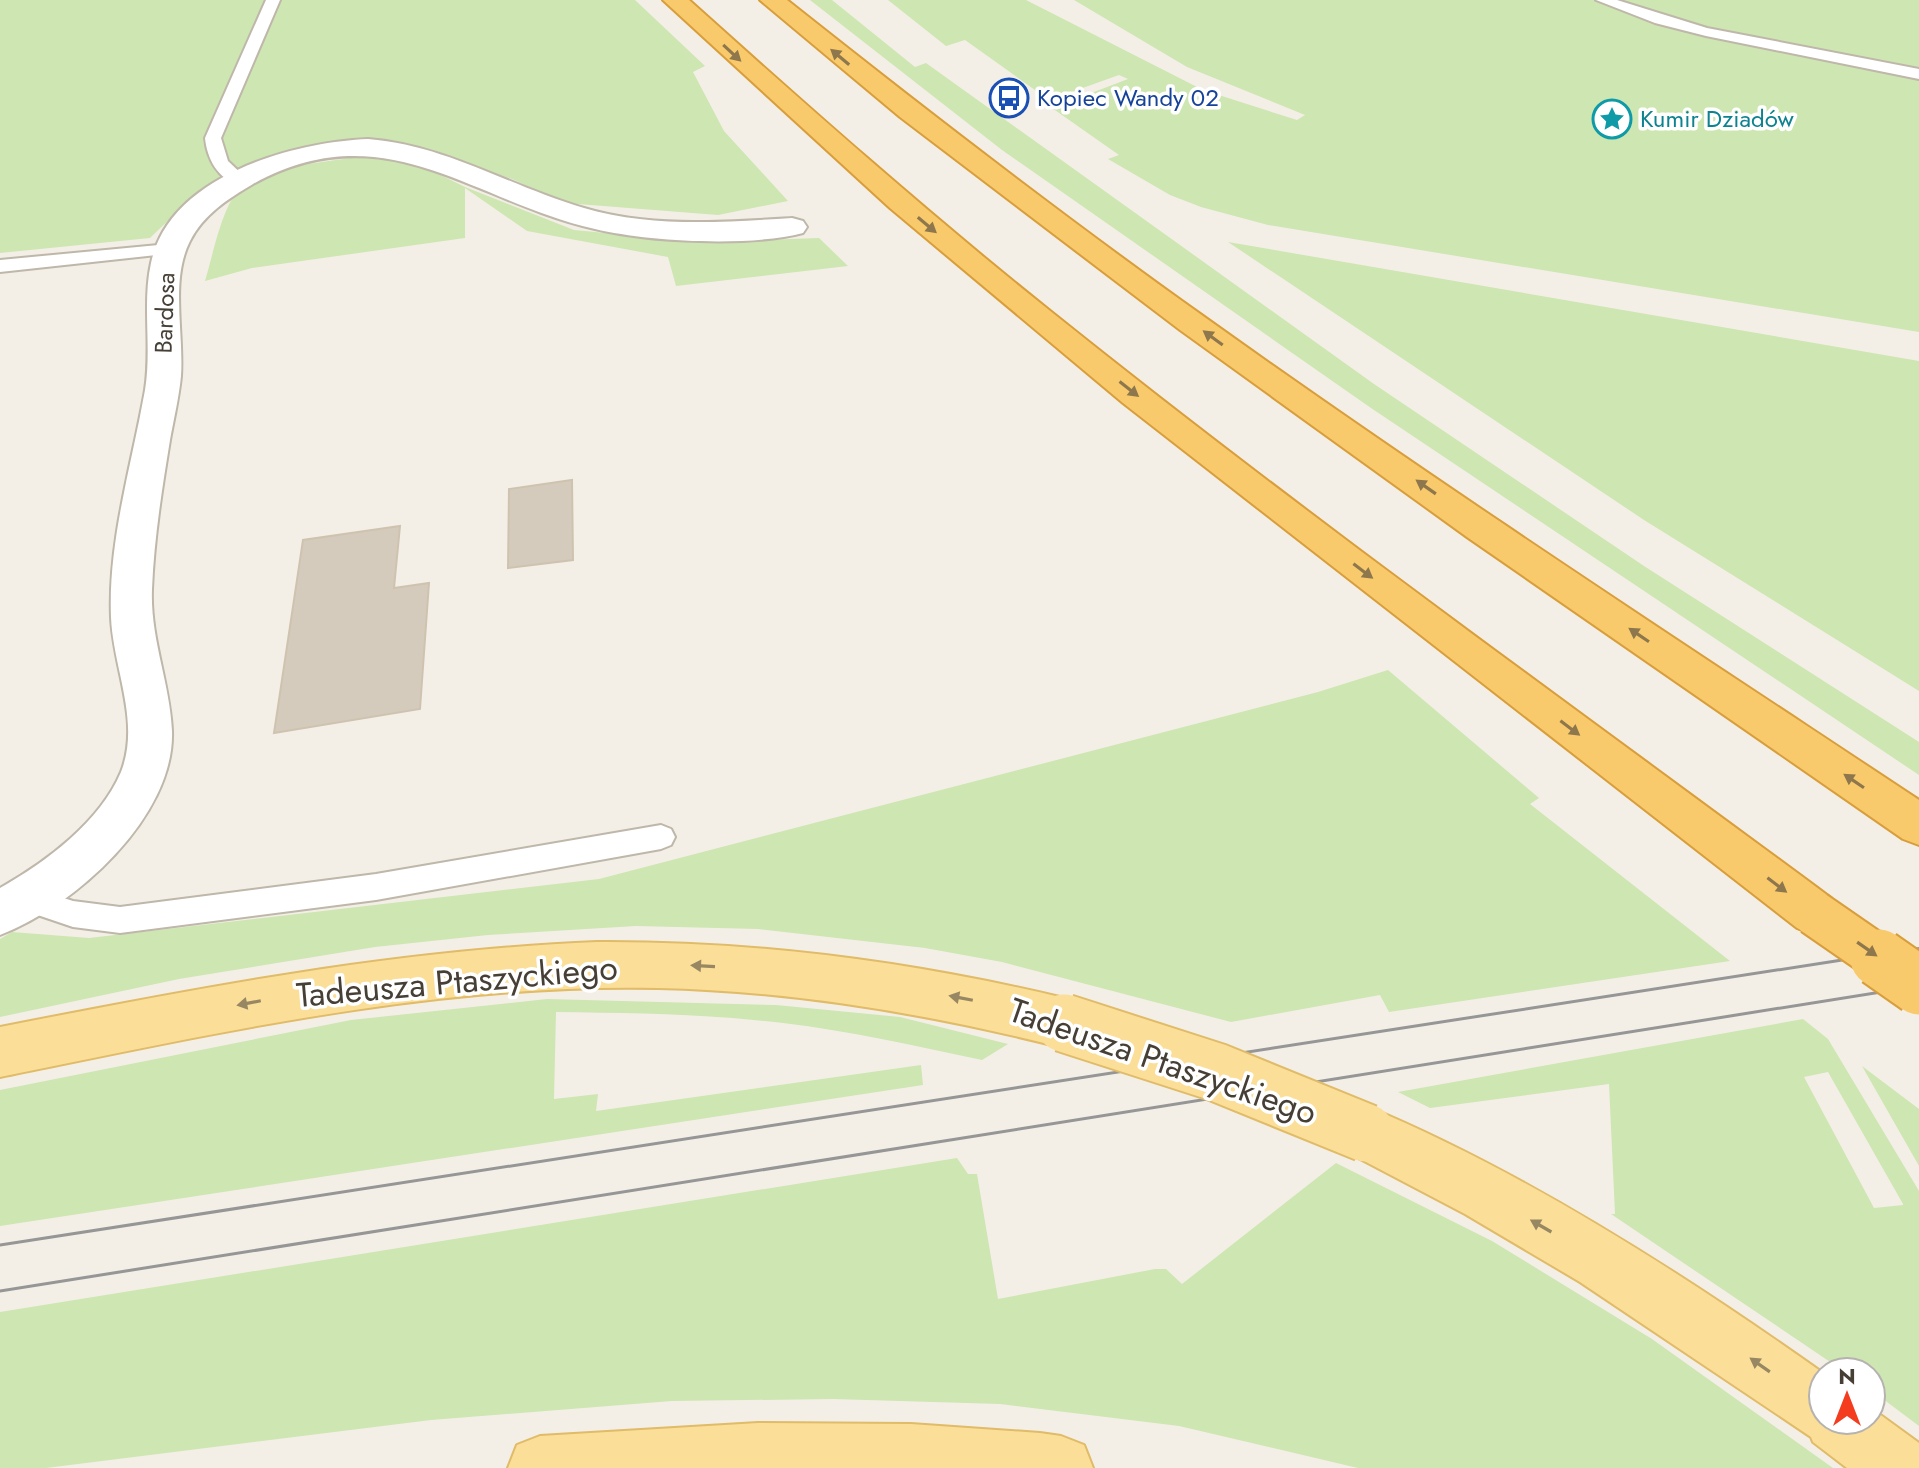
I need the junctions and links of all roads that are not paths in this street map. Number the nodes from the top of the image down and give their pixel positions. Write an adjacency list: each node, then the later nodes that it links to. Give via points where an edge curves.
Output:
1 (273, 0): 6 (lane, via 213,138 218,160)
2 (675, 0): 13 (highway, one-way to 13, bridge, via 1040,319 1301,524 1814,913)
3 (772, 0): 10 (highway, one-way to 3, via 1284,389 1002,184)
4 (1603, 0): 5 (lane, via 1706,32)
5 (1919, 74)
6 (239, 180): 7 (street, Bardosa, via 276,161 364,149 414,154 598,221 709,233); 8 (street, Bardosa, via 190,217)
7 (792, 227)
8 (169, 249): 9 (lane); 12 (street, Bardosa, via 164,374 145,480 131,615 151,746 120,815 69,866)
9 (0, 266)
10 (1919, 825)
11 (661, 837): 12 (lane, via 376,887 120,920)
12 (14, 906)
13 (1919, 986)
14 (0, 1052): 15 (main road, Tadeusza Ptaszyckiego, one-way to 14, bridge, via 1652,1293 1453,1176 1366,1133 1216,1072 993,1004 852,978 763,969 598,965 357,986)
15 (1807, 1400)
16 (1857, 1436): 19 (main road)
17 (540, 1468): 18 (main road, via 830,1454 951,1457)
18 (1061, 1468)
19 (1900, 1468)

